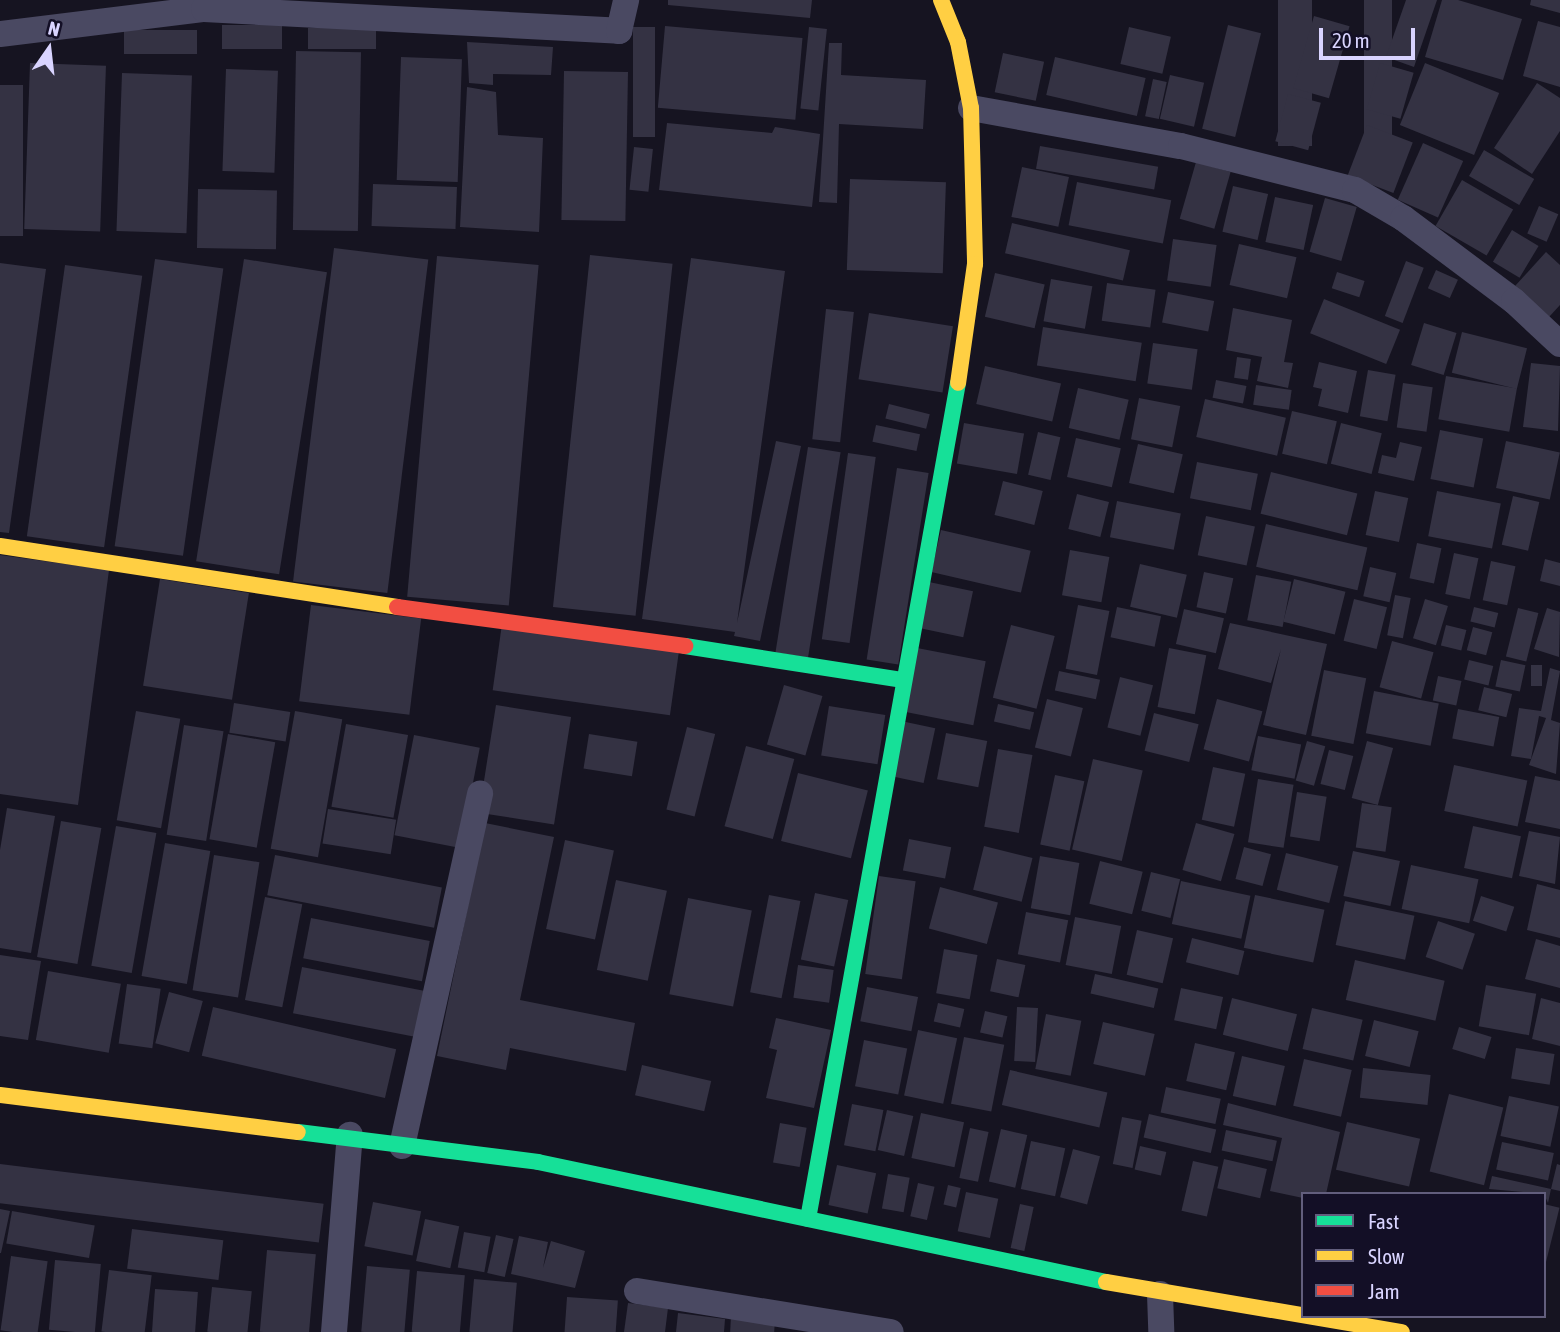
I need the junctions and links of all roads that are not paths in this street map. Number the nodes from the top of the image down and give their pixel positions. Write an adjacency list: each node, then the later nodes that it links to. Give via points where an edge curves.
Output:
1 (626, 0): 3 (street, via 619,31 204,9)
2 (941, 0): 4 (street, via 958,42)
3 (0, 34)
4 (971, 108): 5 (street, via 1181,146 1355,190 1458,259); 7 (street, via 975,264 949,442)
5 (1560, 344)
6 (0, 546): 7 (street, via 296,595 585,630)
7 (903, 680): 12 (street)
8 (480, 794): 11 (street)
9 (0, 1096): 10 (street)
10 (350, 1135): 11 (street); 17 (street)
11 (402, 1146): 12 (street, via 538,1162)
12 (808, 1219): 14 (street)
13 (637, 1291): 18 (street)
14 (1160, 1294): 15 (street); 19 (street)
15 (1301, 1316)
16 (1313, 1318): 20 (street)
17 (334, 1332)
18 (891, 1332)
19 (1161, 1332)
20 (1402, 1332)

